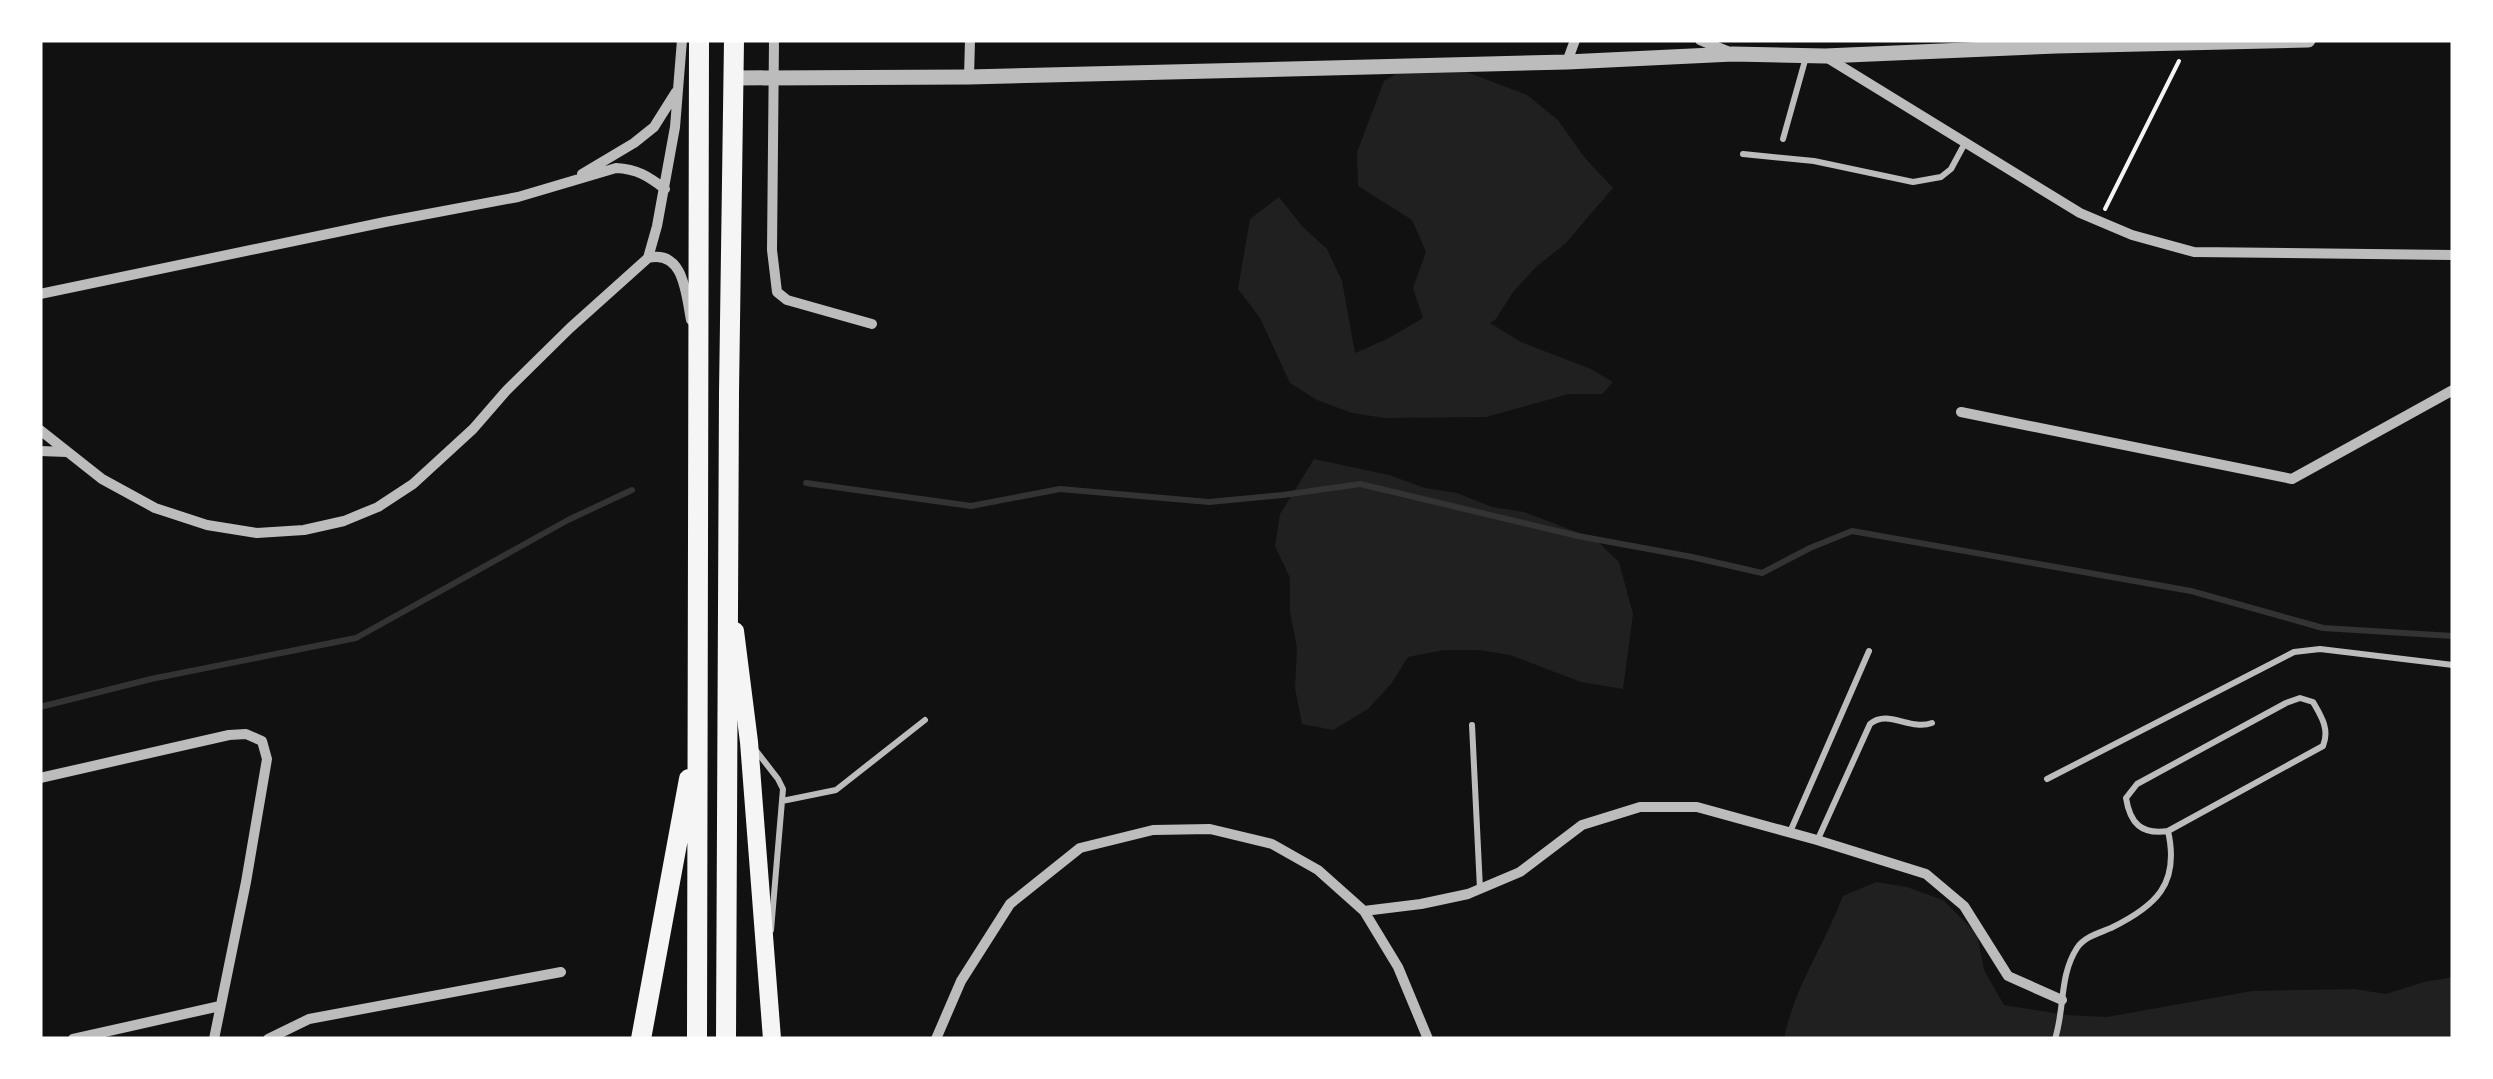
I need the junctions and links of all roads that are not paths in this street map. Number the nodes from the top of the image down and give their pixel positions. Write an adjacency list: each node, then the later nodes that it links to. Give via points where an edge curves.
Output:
1 (682, 40): 17 (street)
2 (699, 40): 27 (main road)
3 (734, 40): 15 (main road)
4 (774, 40): 14 (street)
5 (970, 40): 16 (street)
6 (1575, 40): 13 (street)
7 (1700, 40): 10 (street)
8 (2308, 40): 9 (street)
9 (2054, 43): 12 (street)
10 (1733, 54): 11 (street); 13 (street)
11 (1807, 56): 12 (street); 18 (lane)
12 (1825, 56): 19 (street)
13 (1567, 62): 16 (street)
14 (774, 76): 15 (street); 16 (street); 26 (street, via 777,292)
15 (734, 78): 33 (main road)
16 (969, 78)
17 (680, 85): 21 (street, via 654,127); 22 (street)
18 (1783, 139)
19 (1964, 144): 20 (lane, via 1941,177 1914,182); 23 (street, via 2080,213 2194,252)
20 (1743, 154)
21 (564, 184): 22 (street, via 616,168 647,175); 25 (street)
22 (665, 189): 24 (street)
23 (2453, 254)
24 (648, 258): 27 (street, via 667,258 678,268); 32 (street, via 413,484 344,521 256,533 207,525 154,508)
25 (40, 294)
26 (872, 324)
27 (699, 354): 39 (main road)
28 (2453, 390): 29 (street, via 2292,479)
29 (1960, 412)
30 (40, 430): 32 (street)
31 (40, 452): 32 (street)
32 (66, 452)
33 (728, 579): 40 (main road); 58 (main road)
34 (1869, 651): 45 (lane)
35 (2453, 665): 42 (lane, via 2320,649 2294,652)
36 (925, 720): 43 (lane, via 836,790)
37 (1932, 724): 46 (lane, via 1874,718)
38 (1472, 725): 47 (lane)
39 (698, 728): 56 (main road); 57 (main road)
40 (749, 742): 43 (lane, via 778,779); 49 (main road)
41 (40, 778): 52 (street, via 228,735 262,741 268,759)
42 (2047, 779)
43 (782, 801): 49 (lane)
44 (2168, 831): 44 (lane, via 2323,746 2324,721 2312,702 2286,703 2136,784 2126,798 2128,814 2147,831); 51 (lane, via 2170,874 2158,898 2082,942 2065,972)
45 (1790, 832): 46 (street); 47 (street, via 1696,807 1640,807 1582,825 1520,872)
46 (1818, 840): 51 (street, via 1926,874 1964,906 2008,976)
47 (1480, 888): 48 (street)
48 (1364, 911): 60 (street, via 1318,870 1272,844 1210,829 1153,830 1080,848 1010,904 961,980); 61 (street, via 1398,967)
49 (768, 971): 59 (main road)
50 (562, 972): 55 (street, via 309,1019)
51 (2062, 1000): 62 (lane)
52 (220, 1006): 53 (street); 54 (street)
53 (73, 1039)
54 (214, 1039)
55 (268, 1039)
56 (641, 1039)
57 (697, 1039)
58 (726, 1039)
59 (772, 1039)
60 (936, 1039)
61 (1428, 1039)
62 (2054, 1039)

